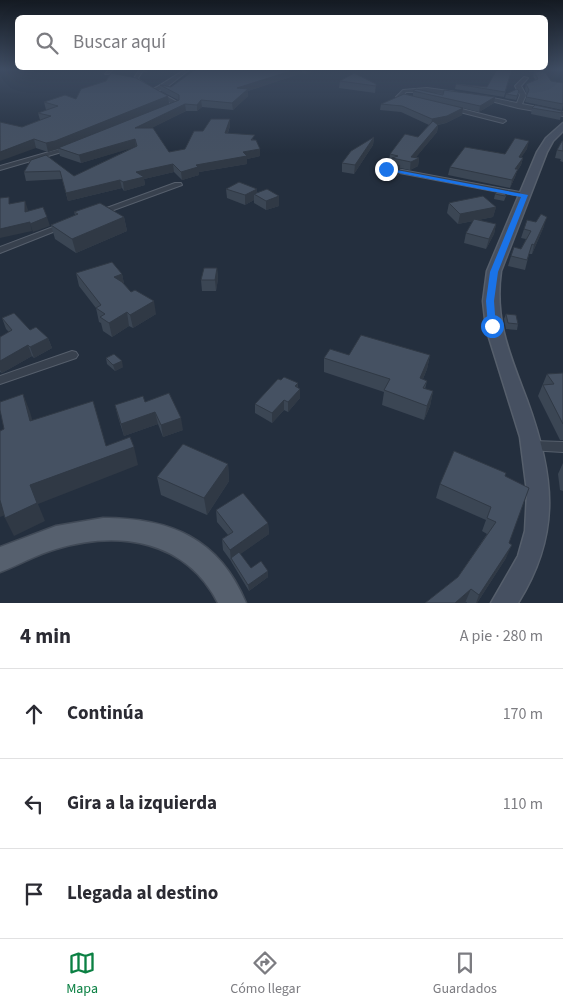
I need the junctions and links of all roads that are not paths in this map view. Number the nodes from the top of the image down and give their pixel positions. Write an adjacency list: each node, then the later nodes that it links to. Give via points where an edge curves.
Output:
1 (164, 97): 8 (street, via 177,104)
2 (400, 97): 5 (street)
3 (522, 97): 7 (street)
4 (479, 98): 7 (street)
5 (413, 100)
6 (440, 106): 10 (street)
7 (518, 106): 9 (street)
8 (165, 109)
9 (563, 114)
10 (503, 121)
11 (563, 126): 16 (main road, via 542,152)
12 (78, 145): 13 (street)
13 (0, 168)
14 (386, 169): 16 (street)
15 (178, 185): 17 (street)
16 (525, 195): 22 (main road, via 494,272 490,301 495,336)
17 (87, 217)
18 (69, 224): 19 (street)
19 (0, 250)
20 (72, 355): 21 (street)
21 (0, 380)
22 (533, 446): 23 (street); 26 (main road, via 540,497 533,544 525,570)
23 (563, 447)
24 (0, 560): 25 (main road, via 64,535 112,529 139,531 175,541 196,554 211,568)
25 (232, 603)
26 (504, 603)

